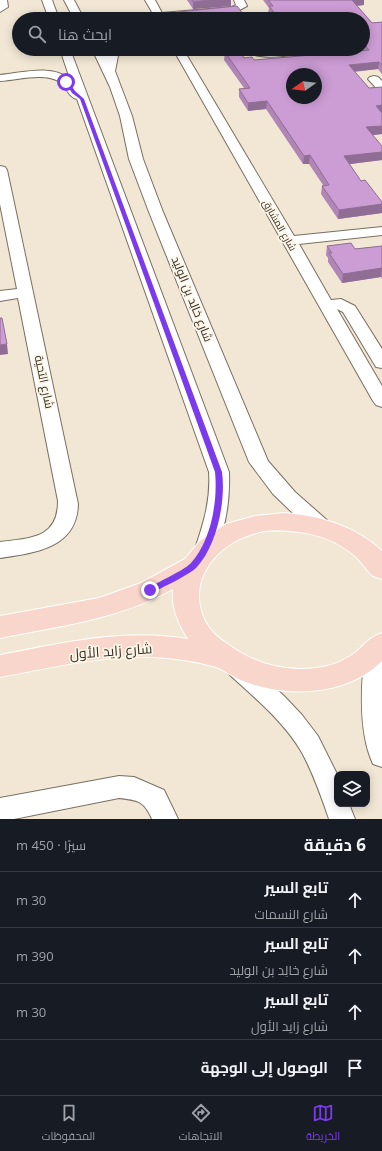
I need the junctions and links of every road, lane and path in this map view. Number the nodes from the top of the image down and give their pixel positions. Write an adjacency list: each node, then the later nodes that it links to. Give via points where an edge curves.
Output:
1 (2, 0): 7 (street, via 4,7)
2 (47, 0): 8 (street)
3 (69, 0): 9 (street)
4 (150, 0): 10 (street)
5 (239, 0): 12 (street, via 242,6 234,10)
6 (168, 5): 11 (street)
7 (0, 9)
8 (51, 12)
9 (75, 12)
10 (157, 12)
11 (172, 12)
12 (210, 12)
13 (59, 56): 19 (street, via 58,67)
14 (67, 56): 23 (street)
15 (101, 56): 18 (street, شارع خالِد بن الوليد)
16 (111, 56): 18 (street)
17 (182, 56): 27 (street, شارع المشارق)
18 (109, 71): 33 (street, شارع خالِد بن الوليد, via 120,96 136,159 156,212 259,462 282,492)
19 (40, 74): 20 (street); 23 (street, via 60,78)
20 (0, 78)
21 (374, 79): 22 (street)
22 (382, 88)
23 (82, 99): 36 (street, via 219,472 219,503 215,521)
24 (0, 170): 25 (street, شارع التحية)
25 (5, 216): 28 (street, شارع التحية)
26 (382, 231): 27 (street)
27 (289, 241): 30 (street, شارع المشارق)
28 (26, 293): 29 (street); 35 (street, شارع التحية, via 68,512 61,531 52,537)
29 (0, 296)
30 (326, 305): 31 (street, via 341,304 349,309); 32 (street, شارع المشارق)
31 (382, 363)
32 (382, 401)
33 (332, 531): 34 (main road); 36 (main road, via 300,522 278,521 257,524 218,539); 37 (main road, via 361,546)
34 (382, 546)
35 (0, 550)
36 (198, 559): 38 (main road, via 150,590 101,608); 40 (main road, via 186,584 186,604 192,623 204,641)
37 (382, 569)
38 (0, 627)
39 (379, 648): 40 (main road, شارع زايد الأول, via 359,665 338,675 312,680 267,677); 42 (street, via 373,680 373,704)
40 (229, 662): 41 (main road, شارع زايد الأول, via 176,648 129,646 82,651); 45 (street, via 290,719 308,742)
41 (0, 666)
42 (382, 756)
43 (0, 810): 44 (street, via 119,787 134,788 155,798)
44 (165, 819)
45 (342, 819)

